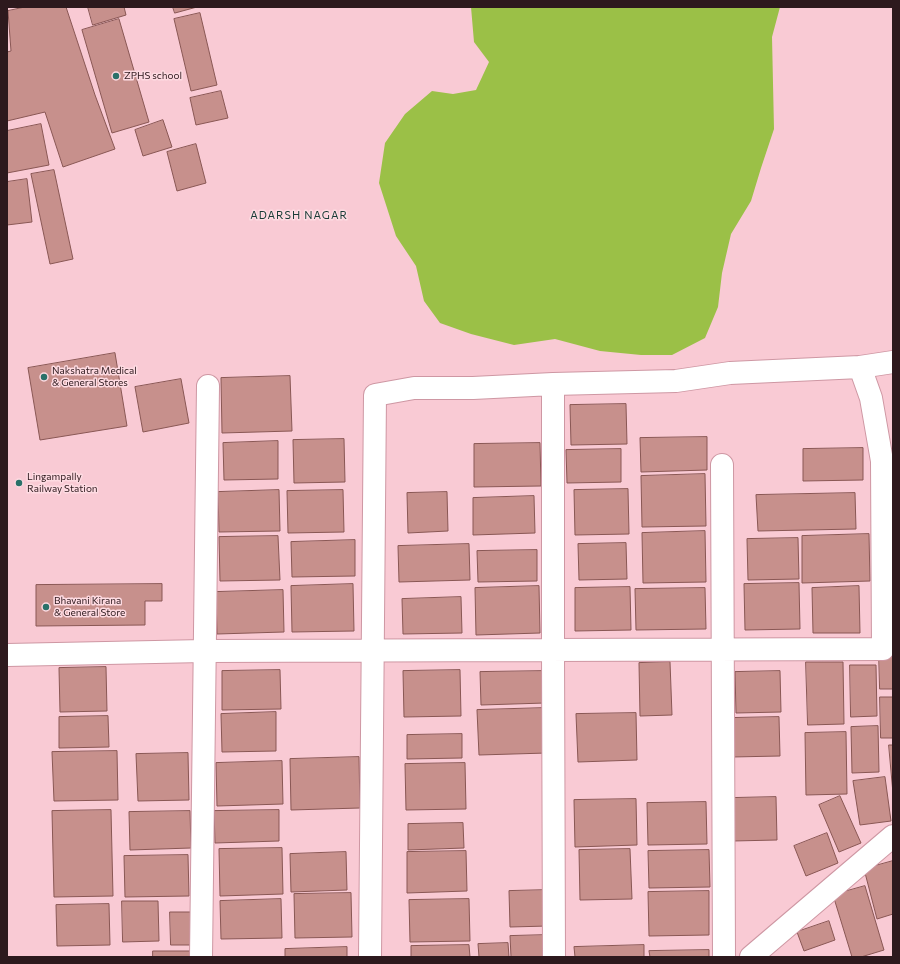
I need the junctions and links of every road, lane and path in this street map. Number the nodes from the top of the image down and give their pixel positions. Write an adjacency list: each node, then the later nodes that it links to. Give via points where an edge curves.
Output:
1 (893, 362): 2 (street)
2 (860, 367): 3 (street, via 730,373 676,382); 6 (street, via 871,398 882,461 883,649)
3 (553, 384): 7 (street); 9 (street, via 414,388 375,396)
4 (208, 386): 8 (street)
5 (722, 465): 6 (street)
6 (723, 649): 7 (street); 15 (street)
7 (553, 650): 9 (street); 14 (street)
8 (204, 651): 9 (street); 10 (street); 12 (street)
9 (372, 651): 13 (street)
10 (7, 655)
11 (893, 836): 16 (street)
12 (201, 957)
13 (370, 957)
14 (554, 957)
15 (724, 957)
16 (751, 957)

